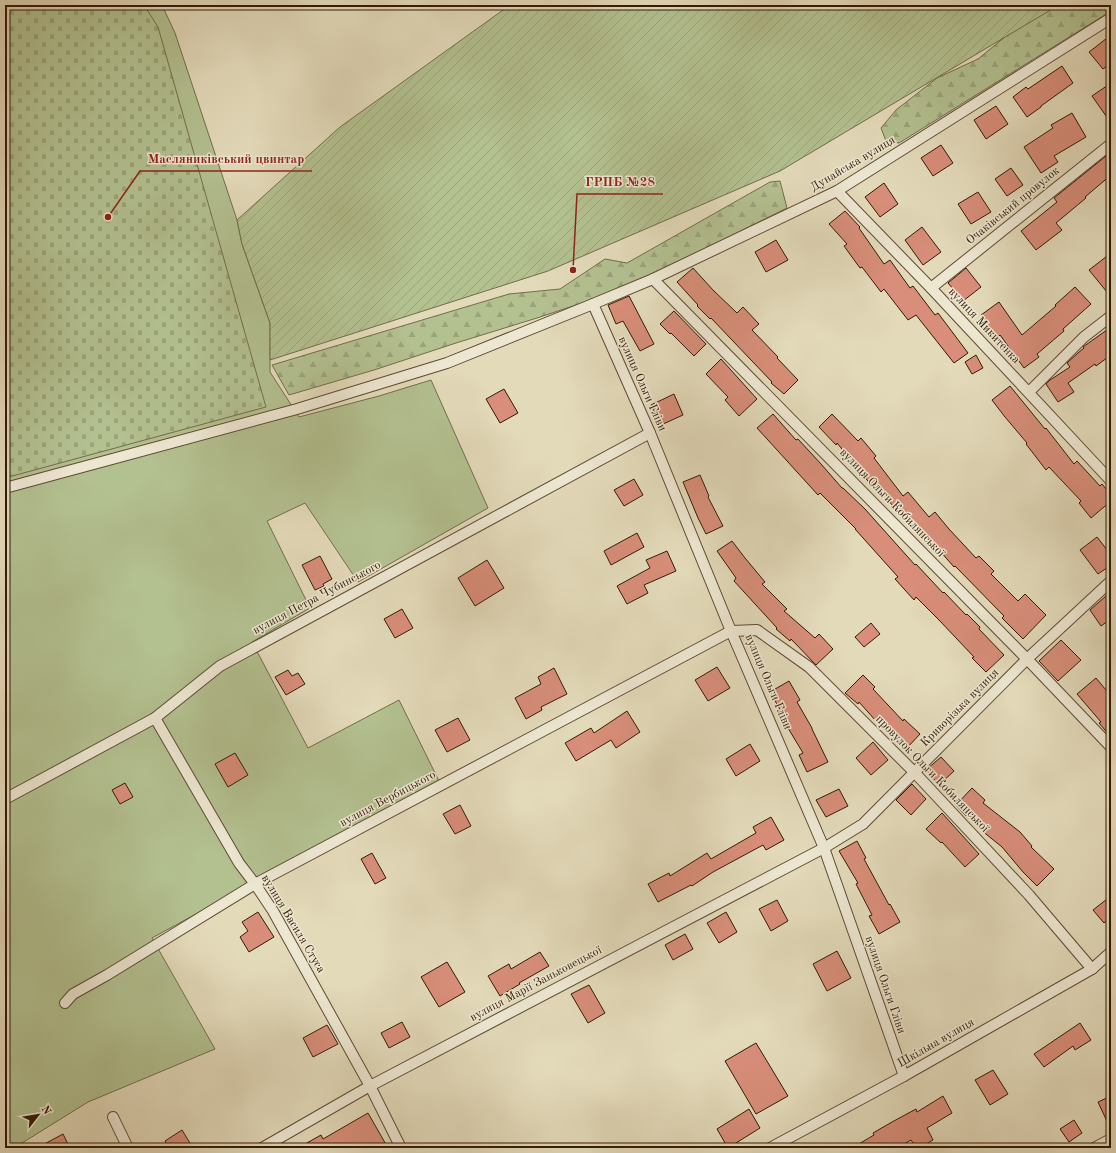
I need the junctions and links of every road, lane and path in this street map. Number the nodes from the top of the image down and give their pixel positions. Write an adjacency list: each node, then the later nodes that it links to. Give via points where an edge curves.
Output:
1 (1111, 18): 3 (street, Дунайська вулиця)
2 (1111, 144): 5 (street, Очаківський провулок)
3 (837, 191): 4 (street, Дунайська вулиця); 5 (street, вулиця Микитенка)
4 (653, 279): 6 (street, Дунайська вулиця); 14 (street, вулиця Ольги Кобилянської)
5 (931, 288): 8 (street, вулиця Микитенка)
6 (593, 304): 9 (street, вулиця Ольги Гліви); 11 (street, Дунайська вулиця, via 446,363 297,409)
7 (1111, 316): 8 (street, via 1084,337)
8 (1029, 392): 10 (street, вулиця Микитенка)
9 (650, 434): 13 (street, вулиця Ольги Гліви); 15 (street, вулиця Петра Чубинського, via 220,666)
10 (1111, 481)
11 (5, 488)
12 (1111, 581): 14 (street, Криворізька вулиця)
13 (732, 631): 17 (street, провулок Ольги Кобилянської, via 757,630 809,667); 19 (street, вулиця Ольги Гліви); 20 (street, вулиця Вербицького)
14 (1027, 659): 16 (street, вулиця Ольги Кобилянської); 17 (street, Криворізька вулиця)
15 (155, 718): 18 (street, вулиця Петра Чубинського); 20 (street, вулиця Василя Стуса, via 239,863)
16 (1111, 747)
17 (915, 773): 19 (street, Криворізька вулиця, via 863,824); 22 (street, провулок Ольги Кобилянської, via 1029,895)
18 (5, 799)
19 (824, 848): 24 (street, вулиця Ольги Гліви); 25 (street, вулиця Марії Заньковецької)
20 (255, 884): 23 (street, вулиця Вербицького, via 73,994); 25 (street, вулиця Василя Стуса, via 273,911)
21 (1111, 952): 22 (street, Шкільна вулиця)
22 (1092, 969): 24 (street, Шкільна вулиця)
23 (65, 1003)
24 (904, 1076): 31 (street, Шкільна вулиця)
25 (370, 1086): 29 (street, вулиця Марії Заньковецької); 30 (street, вулиця Василя Стуса)
26 (113, 1117): 28 (street)
27 (1111, 1139): 32 (street)
28 (128, 1148)
29 (262, 1148)
30 (401, 1148)
31 (770, 1148)
32 (1094, 1148)

